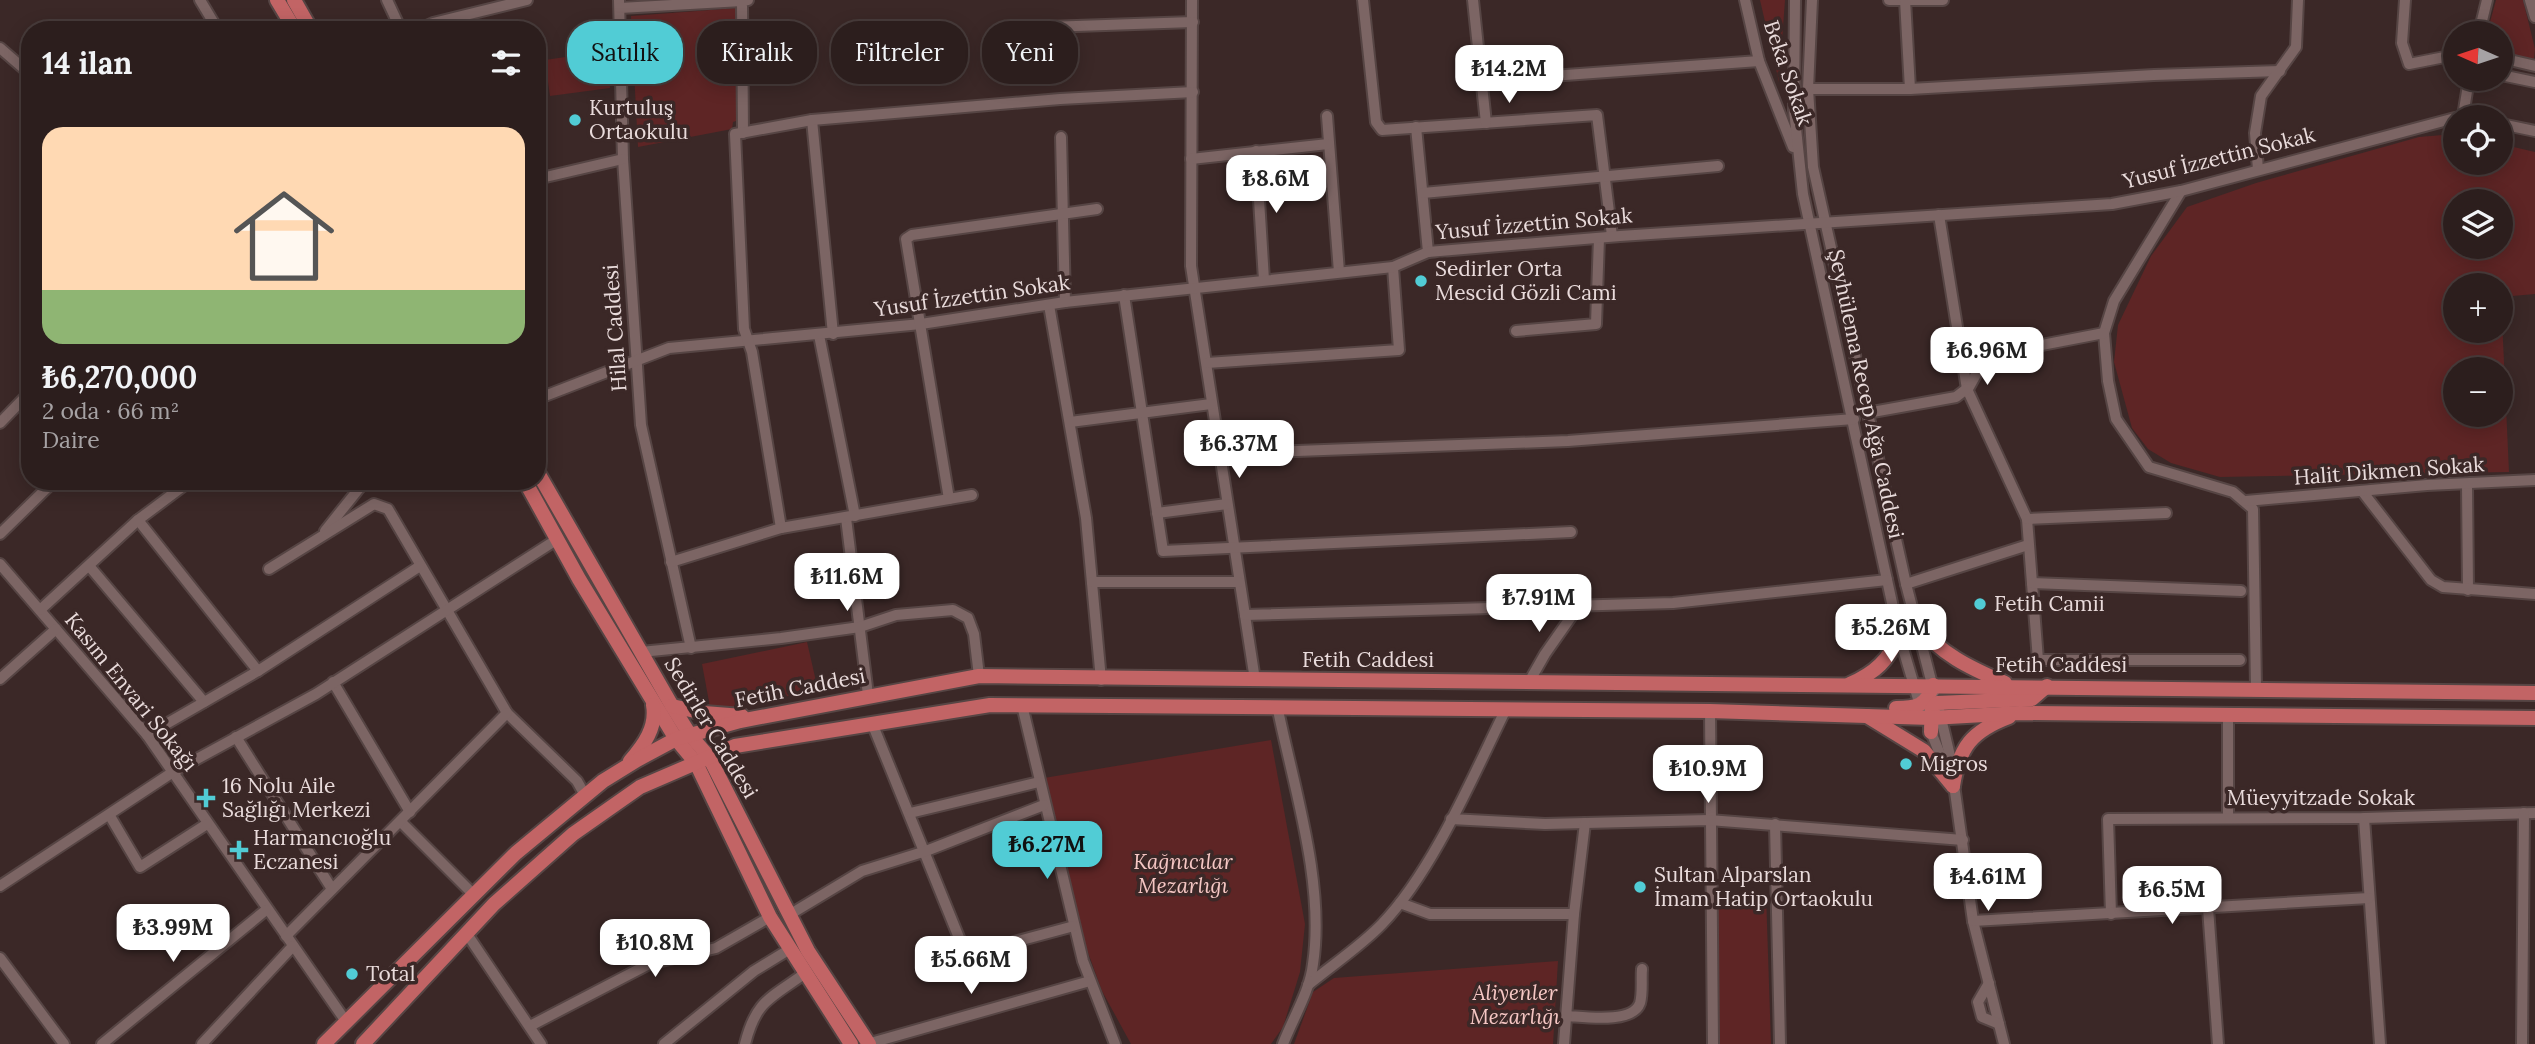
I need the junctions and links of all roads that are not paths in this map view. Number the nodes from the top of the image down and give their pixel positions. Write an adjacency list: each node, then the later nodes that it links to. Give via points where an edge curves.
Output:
1 (200, 0): 23 (street)
2 (277, 0): 24 (main road)
3 (294, 0): 25 (main road)
4 (387, 0): 26 (street)
5 (527, 0): 27 (street)
6 (748, 0): 20 (street)
7 (1192, 0): 29 (street)
8 (1363, 0): 49 (street, via 1376,121 1382,130)
9 (1473, 0): 39 (street)
10 (1745, 0): 33 (street, Beka Sokak)
11 (1796, 0): 55 (street, Şeyhülema Recep Ağa Caddesi)
12 (1812, 0): 41 (street, Şeyhülema Recep Ağa Caddesi)
13 (1889, 0): 14 (street)
14 (1905, 0): 15 (street); 42 (street)
15 (1942, 0)
16 (2298, 0): 37 (street, via 2296,47)
17 (2405, 0): 32 (street, via 2402,43 2409,64)
18 (2487, 0): 28 (street)
19 (2530, 0): 22 (street)
20 (742, 1): 21 (street); 51 (street)
21 (619, 4): 56 (street, Hilal Caddesi)
22 (2535, 17)
23 (213, 21)
24 (290, 21)
25 (307, 21)
26 (397, 21)
27 (441, 21)
28 (2482, 21)
29 (1193, 22): 30 (street); 43 (street)
30 (1078, 26)
31 (0, 48): 35 (street)
32 (2443, 57)
33 (1759, 61): 39 (street); 55 (street, Beka Sokak)
34 (2513, 61): 36 (street)
35 (21, 66)
36 (2535, 66)
37 (2280, 71): 42 (street); 59 (street, via 2261,96 2255,133)
38 (2513, 77): 40 (street)
39 (1482, 81): 47 (street)
40 (2535, 82)
41 (1808, 89): 42 (street); 67 (street, Şeyhülema Recep Ağa Caddesi, via 1814,167)
42 (1910, 89)
43 (1193, 92): 45 (street); 57 (street)
44 (1327, 116): 53 (street)
45 (812, 120): 51 (street); 82 (street)
46 (2443, 122): 59 (street, Yusuf İzzettin Sokak)
47 (1486, 123): 49 (street); 61 (street, via 1597,116)
48 (2513, 126): 50 (street)
49 (1416, 127): 63 (street)
50 (2535, 131)
51 (743, 133): 84 (street, via 735,135)
52 (1061, 137): 65 (street)
53 (1328, 144): 54 (street); 73 (street)
54 (1256, 152): 57 (street); 74 (street)
55 (1797, 158): 68 (street, Şeyhülema Recep Ağa Caddesi)
56 (623, 159): 60 (street); 85 (street, Hilal Caddesi)
57 (1191, 159): 75 (street)
58 (1718, 166): 61 (street)
59 (2258, 169): 62 (street, Yusuf İzzettin Sokak)
60 (546, 177)
61 (1604, 177): 63 (street); 69 (street)
62 (2181, 191): 66 (street, Yusuf İzzettin Sokak, via 2112,204); 81 (street, via 2114,301)
63 (1423, 193): 71 (street)
64 (1097, 209): 65 (street)
65 (1064, 212): 77 (street); 79 (street, via 906,239)
66 (1939, 215): 67 (street, Yusuf İzzettin Sokak); 87 (street)
67 (1826, 224): 68 (street, Yusuf İzzettin Sokak); 92 (street, Şeyhülema Recep Ağa Caddesi)
68 (1810, 226): 69 (street, Yusuf İzzettin Sokak); 93 (street, Şeyhülema Recep Ağa Caddesi)
69 (1612, 236): 70 (street, Yusuf İzzettin Sokak)
70 (1600, 238): 71 (street, Yusuf İzzettin Sokak); 80 (street, via 1596,324)
71 (1428, 252): 72 (street, Yusuf İzzettin Sokak)
72 (1392, 267): 73 (street, Yusuf İzzettin Sokak); 86 (street, via 1399,351)
73 (1339, 272): 74 (street, Yusuf İzzettin Sokak)
74 (1264, 280): 75 (street, Yusuf İzzettin Sokak)
75 (1193, 287): 76 (street, Yusuf İzzettin Sokak); 86 (street)
76 (1124, 295): 77 (street, Yusuf İzzettin Sokak); 91 (street)
77 (1065, 302): 78 (street, Yusuf İzzettin Sokak)
78 (1049, 305): 79 (street, Yusuf İzzettin Sokak); 95 (street)
79 (921, 324): 82 (street, Yusuf İzzettin Sokak); 106 (street)
80 (1516, 331)
81 (2104, 333): 87 (street, via 2000,353 1979,369); 107 (street, via 2116,419 2149,467 2233,492)
82 (832, 334): 83 (street, Yusuf İzzettin Sokak)
83 (819, 335): 84 (street, Yusuf İzzettin Sokak); 111 (street)
84 (747, 342): 85 (street, Yusuf İzzettin Sokak, via 669,348); 114 (street)
85 (636, 359): 88 (street, Yusuf İzzettin Sokak); 121 (street, Hilal Caddesi, via 641,425)
86 (1207, 363): 90 (street)
87 (1968, 389): 92 (street, via 1956,397); 112 (street)
88 (546, 395)
89 (21, 400): 94 (street)
90 (1211, 404): 91 (street); 96 (street)
91 (1142, 413): 95 (street); 109 (street)
92 (1867, 413): 130 (street, Şeyhülema Recep Ağa Caddesi)
93 (1853, 419): 96 (street, via 1568,441); 126 (street, Şeyhülema Recep Ağa Caddesi)
94 (0, 422)
95 (1070, 422): 127 (street)
96 (1219, 454): 108 (street)
97 (2535, 480): 98 (street, Halit Dikmen Sokak)
98 (2467, 484): 104 (street, Halit Dikmen Sokak); 131 (street)
99 (546, 487): 143 (main road, Sedirler Caddesi)
100 (45, 490): 116 (street)
101 (178, 490): 113 (street)
102 (358, 490): 117 (street)
103 (530, 490): 118 (main road, Sedirler Caddesi)
104 (2362, 491): 107 (street, Halit Dikmen Sokak); 131 (street, via 2431,580 2443,587)
105 (972, 495): 106 (street)
106 (949, 499): 111 (street)
107 (2246, 501): 157 (street, via 2253,509 2255,524)
108 (1227, 504): 109 (street); 120 (street)
109 (1157, 513): 120 (street, via 1163,551)
110 (2166, 513): 112 (street)
111 (850, 517): 114 (street); 139 (street)
112 (2026, 519): 119 (street)
113 (138, 520): 123 (street); 145 (street)
114 (781, 528): 121 (street)
115 (1571, 532): 120 (street)
116 (0, 534)
117 (319, 538): 122 (street, via 374,504 388,509); 125 (street)
118 (556, 540): 136 (street); 160 (main road, Sedirler Caddesi)
119 (2028, 545): 129 (street); 130 (street)
120 (1234, 548): 128 (street)
121 (671, 562): 142 (street, Hilal Caddesi)
122 (420, 566): 136 (street); 145 (street)
123 (90, 567): 135 (street); 161 (street)
124 (1, 568): 135 (street, Kasım Envari Sokağı)
125 (269, 569)
126 (1887, 580): 134 (street, via 1673,603); 141 (street, Şeyhülema Recep Ağa Caddesi)
127 (1092, 582): 128 (street); 148 (street)
128 (1239, 582): 137 (street)
129 (2032, 583): 132 (street); 144 (street, via 2038,660)
130 (1906, 584): 138 (street, Şeyhülema Recep Ağa Caddesi)
131 (2468, 590): 133 (street)
132 (2241, 591)
133 (2535, 594)
134 (1580, 604): 137 (street); 151 (street)
135 (40, 610): 140 (street, Kasım Envari Sokağı)
136 (445, 610): 150 (street); 167 (street)
137 (1245, 615): 149 (street)
138 (1916, 623): 154 (street, Şeyhülema Recep Ağa Caddesi); 155 (main road, via 1931,643 1952,659)
139 (860, 627): 142 (street); 146 (street, via 896,615 953,610 968,618); 159 (street)
140 (56, 629): 147 (street); 176 (street, Kasım Envari Sokağı)
141 (1899, 635): 152 (main road, via 1881,666); 153 (street, Şeyhülema Recep Ağa Caddesi)
142 (691, 648): 143 (street)
143 (642, 652): 163 (main road, Sedirler Caddesi)
144 (2240, 660)
145 (258, 671): 161 (street)
146 (979, 676): 148 (main road, Fetih Caddesi); 159 (main road, Fetih Caddesi)
147 (0, 679)
148 (1101, 680): 149 (main road, Fetih Caddesi)
149 (1255, 680): 151 (main road, Fetih Caddesi)
150 (334, 682): 178 (street); 187 (street)
151 (1529, 682): 152 (main road, Fetih Caddesi)
152 (1847, 685): 153 (main road, Fetih Caddesi)
153 (1913, 685): 154 (main road, Fetih Caddesi); 170 (street, Şeyhülema Recep Ağa Caddesi)
154 (1933, 685): 155 (main road, Fetih Caddesi); 170 (main road, via 1927,701)
155 (2013, 686): 156 (main road, Fetih Caddesi)
156 (2047, 686): 157 (main road, Fetih Caddesi); 170 (main road, via 2032,699)
157 (2256, 688): 158 (main road, Fetih Caddesi)
158 (2535, 693)
159 (868, 695): 172 (main road, Fetih Caddesi)
160 (652, 700): 179 (main road, Sedirler Caddesi); 181 (main road, via 655,714 650,734)
161 (204, 702): 176 (street)
162 (1022, 705): 164 (main road); 175 (main road, via 990,705); 183 (street)
163 (673, 706): 172 (main road); 177 (main road, Sedirler Caddesi)
164 (1278, 710): 165 (main road); 225 (street, via 1311,872 1315,933)
165 (1505, 711): 166 (main road); 193 (street)
166 (1710, 711): 168 (main road); 194 (street)
167 (507, 713): 185 (street, via 577,781); 187 (street)
168 (1811, 713): 170 (main road, via 1837,709); 171 (main road)
169 (2020, 713): 170 (main road); 173 (main road); 184 (main road, via 1979,732 1964,747)
170 (1931, 715): 171 (main road); 184 (street, Şeyhülema Recep Ağa Caddesi); 184 (street, Şeyhülema Recep Ağa Caddesi)
171 (1866, 716): 184 (main road, via 1924,751)
172 (757, 717): 177 (main road, Fetih Caddesi)
173 (2228, 717): 174 (main road); 191 (street)
174 (2535, 718)
175 (872, 723): 180 (main road, via 735,746); 188 (street)
176 (147, 735): 182 (street, Kasım Envari Sokağı)
177 (690, 735): 179 (main road, Fetih Caddesi); 180 (main road, Sedirler Caddesi)
178 (236, 737): 182 (street); 202 (street)
179 (676, 740): 180 (main road, Sedirler Caddesi); 181 (main road, Fetih Caddesi)
180 (703, 760): 210 (main road, Sedirler Caddesi); 211 (main road, Sedirler Caddesi); 214 (main road, via 640,788 573,834)
181 (622, 769): 185 (main road, Fetih Caddesi)
182 (173, 772): 190 (street); 197 (street, Kasım Envari Sokağı)
183 (1039, 782): 186 (street); 188 (street)
184 (1953, 786): 199 (street, Şeyhülema Recep Ağa Caddesi)
185 (586, 797): 203 (main road, Fetih Caddesi)
186 (1044, 805): 200 (street); 213 (street)
187 (411, 812): 195 (street)
188 (910, 813): 200 (street)
189 (2529, 813): 192 (street, Müeyyitzade Sokak); 227 (street)
190 (110, 816): 197 (street, via 140,867); 201 (street)
191 (2228, 818): 192 (street, Müeyyitzade Sokak); 209 (street, Müeyyitzade Sokak, via 2108,819)
192 (2364, 818): 204 (street)
193 (1451, 819): 196 (street); 205 (street)
194 (1709, 820): 196 (street); 198 (street); 244 (street)
195 (401, 822): 202 (street); 203 (street)
196 (1585, 823): 208 (street)
197 (207, 824): 207 (street, Kasım Envari Sokağı)
198 (1775, 824): 199 (street); 245 (street)
199 (1963, 840): 212 (street, Şeyhülema Recep Ağa Caddesi)
200 (926, 851): 210 (street, via 862,871); 217 (street)
201 (0, 886)
202 (332, 889): 215 (street)
203 (473, 894): 219 (main road, Fetih Caddesi)
204 (2370, 898): 206 (street); 248 (street)
205 (1401, 903): 208 (street, via 1430,914); 225 (street)
206 (2208, 908): 209 (street); 247 (street)
207 (266, 910): 215 (street, Kasım Envari Sokağı); 232 (street)
208 (1574, 914): 228 (street)
209 (2111, 914): 212 (street)
210 (789, 915): 240 (main road, Sedirler Caddesi)
211 (770, 917): 216 (main road, Sedirler Caddesi); 230 (street, via 716,947 649,964)
212 (1973, 921): 246 (street, Şeyhülema Recep Ağa Caddesi)
213 (1074, 926): 217 (street); 224 (street)
214 (467, 934): 223 (main road); 230 (street)
215 (289, 941): 229 (street, Kasım Envari Sokağı); 233 (street)
216 (790, 949): 222 (main road, Sedirler Caddesi); 237 (street, via 754,971)
217 (966, 955): 220 (street)
218 (0, 958): 231 (street)
219 (409, 958): 223 (main road); 229 (main road, Fetih Caddesi)
220 (939, 966)
221 (1642, 969): 228 (street, via 1640,1004 1635,1011 1623,1017)
222 (804, 974): 238 (street, via 758,1006); 239 (main road, Sedirler Caddesi)
223 (425, 975): 235 (main road)
224 (1090, 981): 240 (street); 241 (street)
225 (1308, 985): 242 (street)
226 (2535, 997): 227 (street)
227 (2523, 998): 249 (street)
228 (1567, 1016): 243 (street)
229 (345, 1020): 234 (main road, Fetih Caddesi)
230 (530, 1026): 236 (street)
231 (64, 1044)
232 (102, 1044)
233 (202, 1044)
234 (324, 1044)
235 (363, 1044)
236 (541, 1044)
237 (664, 1044)
238 (745, 1044)
239 (851, 1044)
240 (868, 1044)
241 (1115, 1044)
242 (1283, 1044)
243 (1564, 1044)
244 (1713, 1044)
245 (1780, 1044)
246 (2004, 1044)
247 (2218, 1044)
248 (2379, 1044)
249 (2522, 1044)

